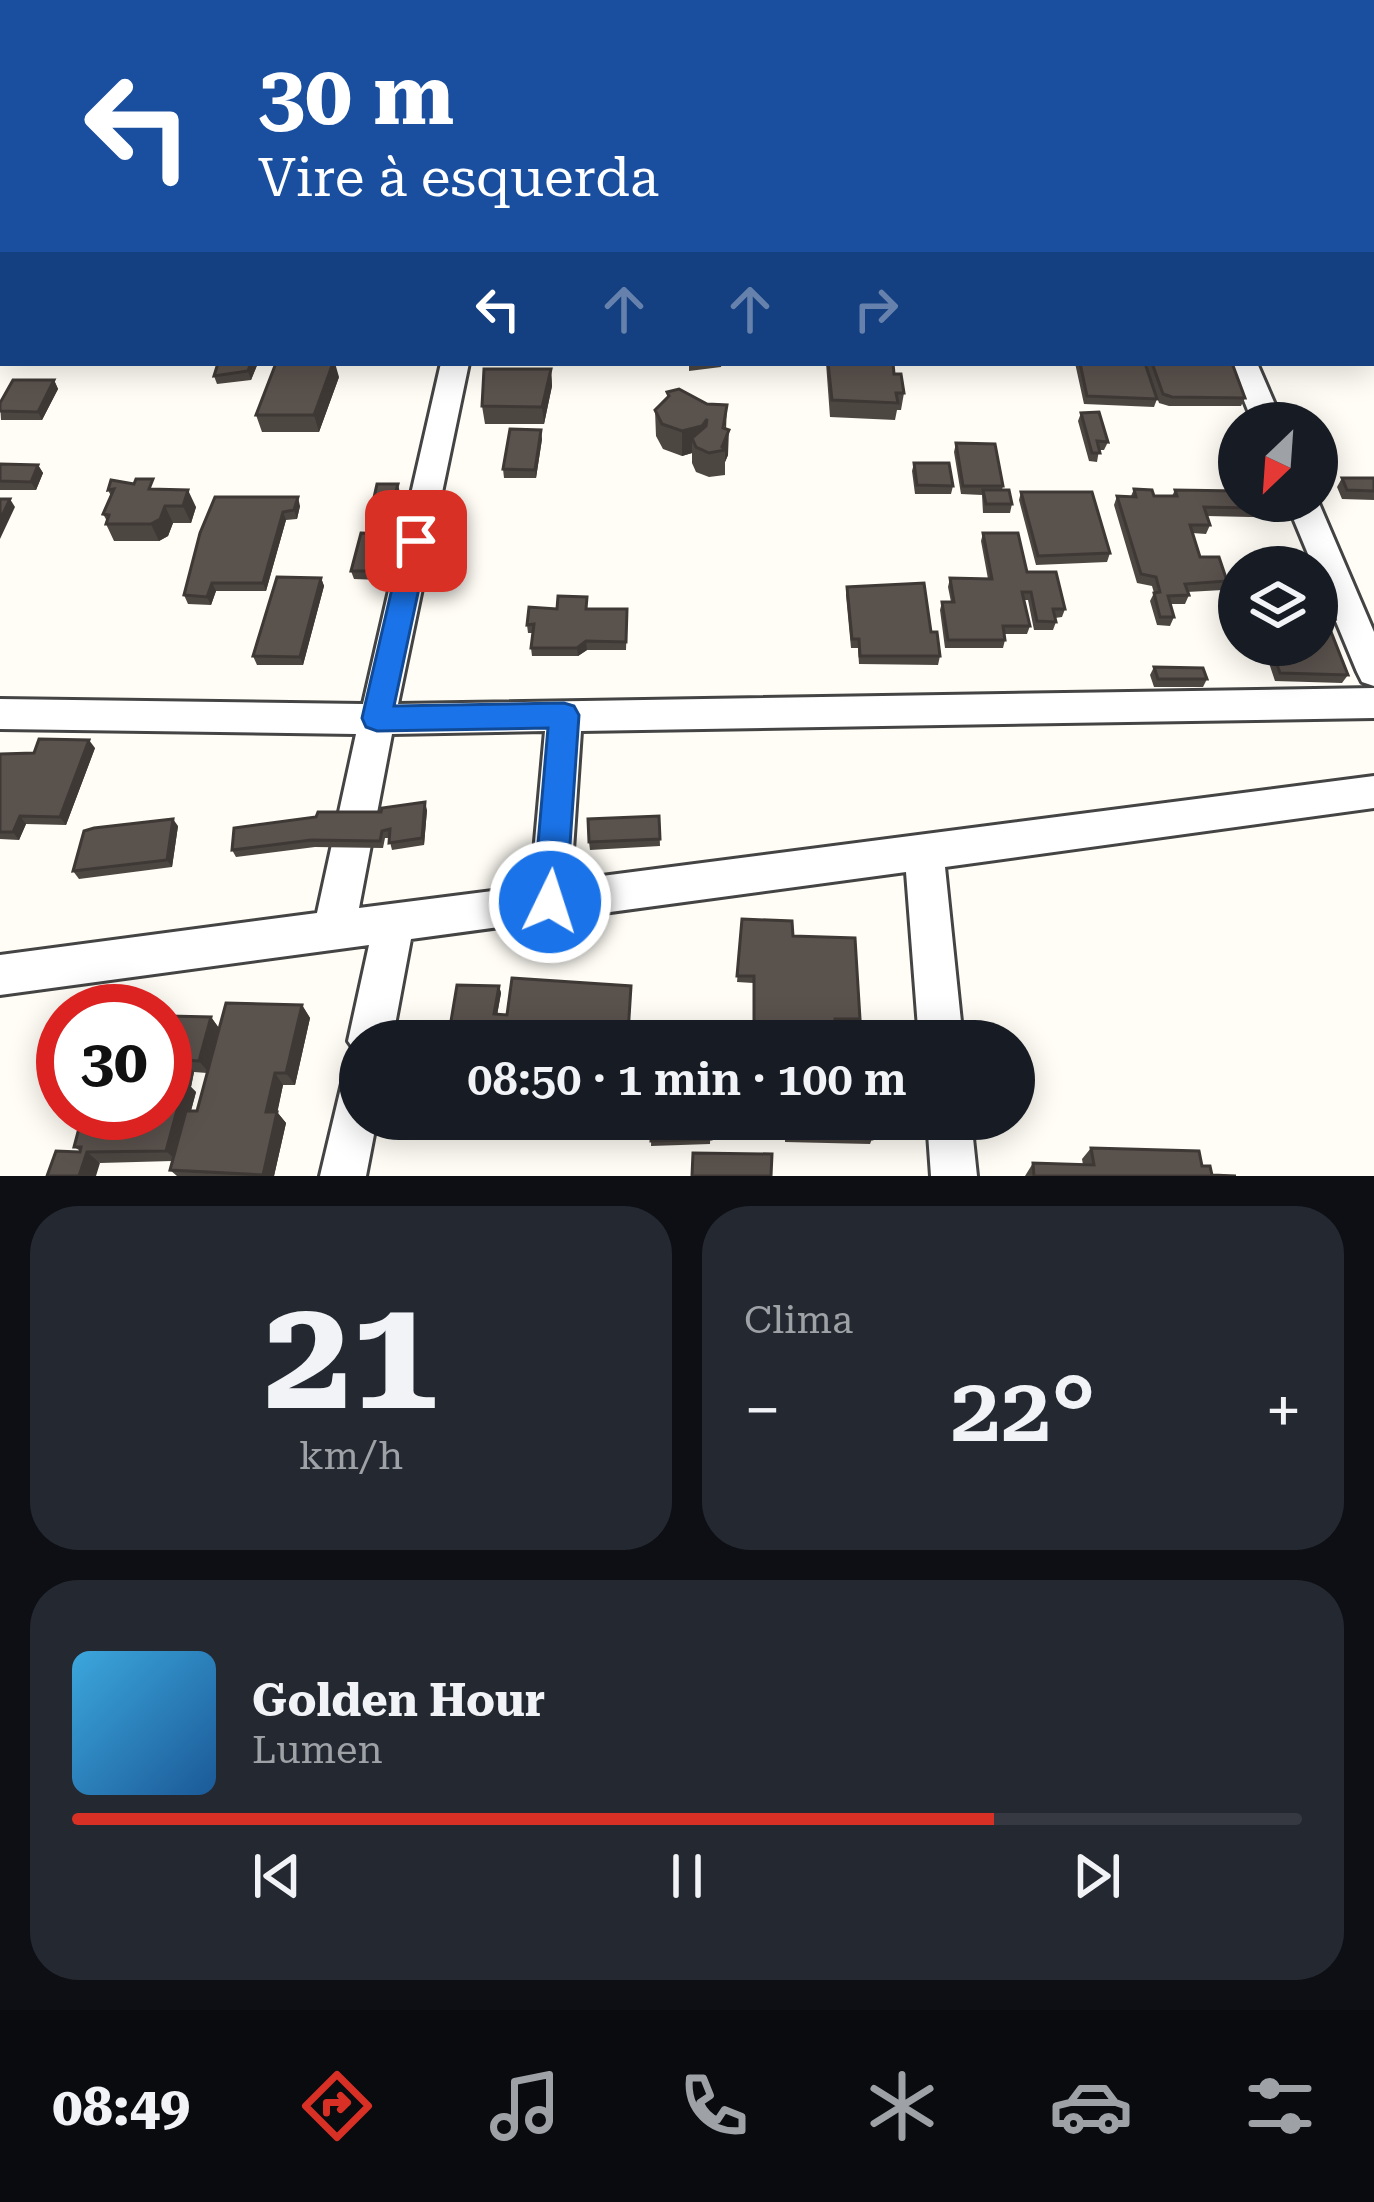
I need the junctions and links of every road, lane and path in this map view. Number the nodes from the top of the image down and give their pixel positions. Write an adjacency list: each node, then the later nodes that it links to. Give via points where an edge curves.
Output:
1 (454, 366): 9 (street)
2 (1244, 366): 3 (street)
3 (1259, 402)
4 (1310, 522): 5 (street)
5 (1374, 672)
6 (1374, 703): 8 (street)
7 (0, 714): 9 (street)
8 (564, 715): 9 (street); 12 (street)
9 (377, 718): 14 (street)
10 (1374, 792): 11 (street)
11 (924, 854): 12 (street); 17 (street)
12 (550, 902): 13 (street)
13 (394, 923): 14 (street); 16 (street)
14 (334, 931): 15 (street)
15 (0, 975)
16 (374, 1020)
17 (939, 1020)
18 (350, 1140): 20 (street)
19 (951, 1140): 21 (street)
20 (343, 1176)
21 (954, 1176)

